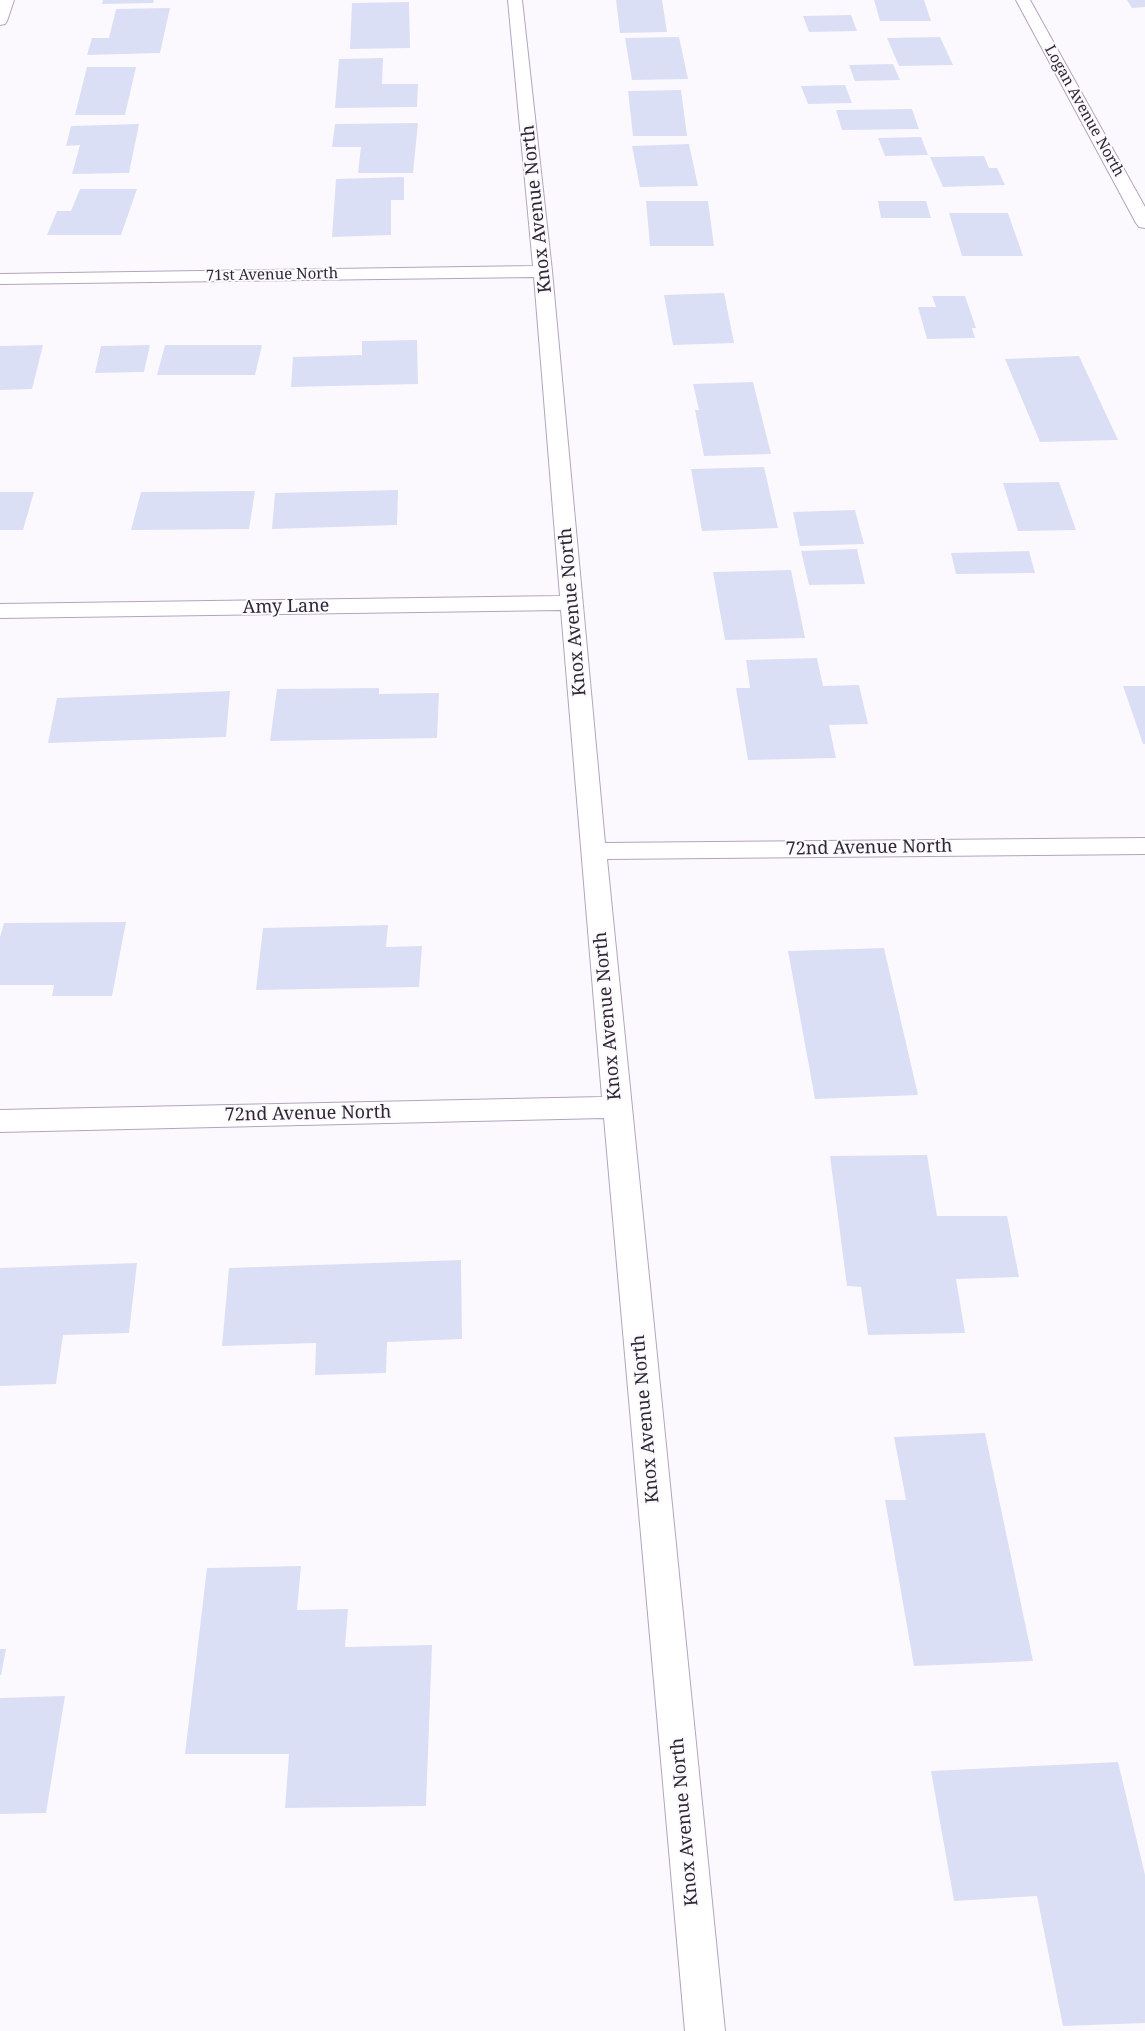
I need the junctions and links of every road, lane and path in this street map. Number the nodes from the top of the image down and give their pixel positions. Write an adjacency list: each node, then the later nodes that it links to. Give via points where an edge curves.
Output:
1 (7, 0): 4 (street)
2 (515, 0): 7 (street, Knox Avenue North)
3 (1023, 0): 5 (street, Logan Avenue North)
4 (0, 21)
5 (1141, 206): 6 (street, Logan Avenue North)
6 (1145, 223)
7 (544, 271): 8 (street, 71st Avenue North); 9 (street, Knox Avenue North)
8 (0, 279)
9 (572, 603): 10 (street, Amy Lane); 12 (street, Knox Avenue North)
10 (0, 611)
11 (1145, 846): 12 (street, 72nd Avenue North)
12 (593, 851): 13 (street, Knox Avenue North)
13 (616, 1107): 14 (street, 72nd Avenue North); 15 (street, Knox Avenue North)
14 (0, 1121)
15 (705, 2031)

